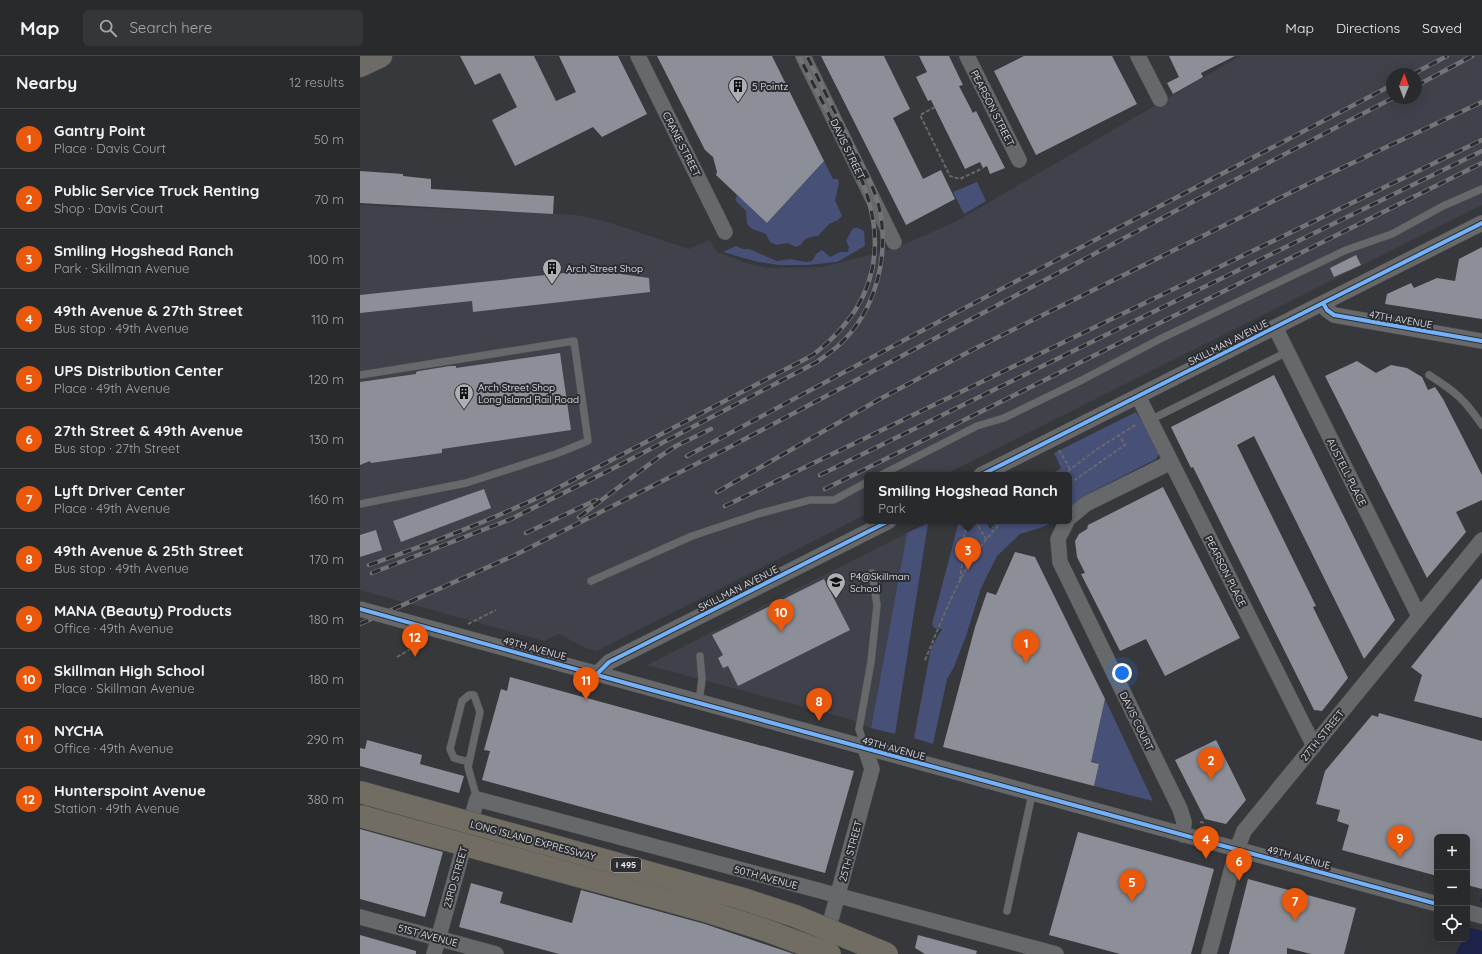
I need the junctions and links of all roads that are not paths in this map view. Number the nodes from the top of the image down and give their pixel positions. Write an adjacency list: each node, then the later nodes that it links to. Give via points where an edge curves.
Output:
1 (382, 56): 6 (main road)
2 (638, 56): 11 (street, CRANE STREET)
3 (803, 56): 12 (street, DAVIS STREET)
4 (967, 56): 8 (street, PEARSON STREET)
5 (1138, 56): 7 (street)
6 (360, 66)
7 (1160, 99)
8 (1019, 160)
9 (1482, 189): 23 (lane, via 1443,206 1392,234 1346,250 1160,339 1004,418 977,426)
10 (1482, 223): 13 (street, SKILLMAN AVENUE)
11 (726, 232)
12 (894, 242)
13 (1323, 303): 14 (street, SKILLMAN AVENUE); 15 (street, 47TH AVENUE, via 1334,315)
14 (1275, 327): 16 (street, AUSTELL PLACE); 19 (street, SKILLMAN AVENUE)
15 (1482, 341)
16 (1287, 352): 20 (lane); 34 (street, AUSTELL PLACE)
17 (360, 375): 26 (lane, via 574,341 588,441 466,483)
18 (1429, 375): 21 (lane, via 1456,392)
19 (1138, 396): 20 (street, PEARSON PLACE); 24 (street, SKILLMAN AVENUE)
20 (1149, 419): 22 (street, PEARSON PLACE)
21 (1482, 425)
22 (1171, 462): 27 (street, via 1086,504); 38 (street, PEARSON PLACE)
23 (887, 472)
24 (987, 472)
25 (864, 484): 32 (lane, via 834,500 810,500 692,536)
26 (360, 504)
27 (1072, 516)
28 (883, 524): 36 (street, SKILLMAN AVENUE, via 609,662)
29 (1066, 524): 45 (street, DAVIS COURT, via 1058,539 1060,562 1180,809 1184,822)
30 (1482, 540): 34 (street, 27TH STREET)
31 (872, 573): 39 (lane, via 876,605 871,662 859,729)
32 (591, 581)
33 (360, 608): 36 (street, 49TH AVENUE, bridge)
34 (1419, 616): 38 (street, 27TH STREET)
35 (700, 656): 37 (lane, via 702,679)
36 (598, 674): 37 (street, 49TH AVENUE)
37 (699, 703): 39 (street, 49TH AVENUE)
38 (1314, 746): 46 (street, 27TH STREET, via 1244,831)
39 (865, 748): 42 (street, 49TH AVENUE); 47 (street, 25TH STREET, via 872,769)
40 (469, 762): 40 (lane, via 480,712 474,695 469,694 462,701 450,749 454,758); 43 (lane, via 468,767)
41 (360, 792): 58 (highway, LONG ISLAND EXPRESSWAY / I 495, bridge, via 727,894 795,916)
42 (1032, 794): 45 (street, 49TH AVENUE); 49 (lane)
43 (477, 799): 47 (street, 50TH AVENUE); 53 (street, 23RD STREET)
44 (360, 816): 57 (highway, I 495, bridge, via 709,912)
45 (1183, 835): 46 (street, 49TH AVENUE)
46 (1237, 849): 48 (street, 49TH AVENUE); 60 (street, 27TH STREET)
47 (838, 896): 56 (street, 25TH STREET); 59 (street, 50TH AVENUE)
48 (1430, 902)
49 (1007, 911)
50 (1470, 913): 51 (street)
51 (1482, 916)
52 (360, 917): 53 (street, 51ST AVENUE)
53 (438, 938): 54 (street, 23RD STREET); 55 (street, 51ST AVENUE)
54 (434, 954)
55 (496, 954)
56 (822, 954)
57 (830, 954)
58 (887, 954)
59 (1056, 954)
60 (1209, 954)

